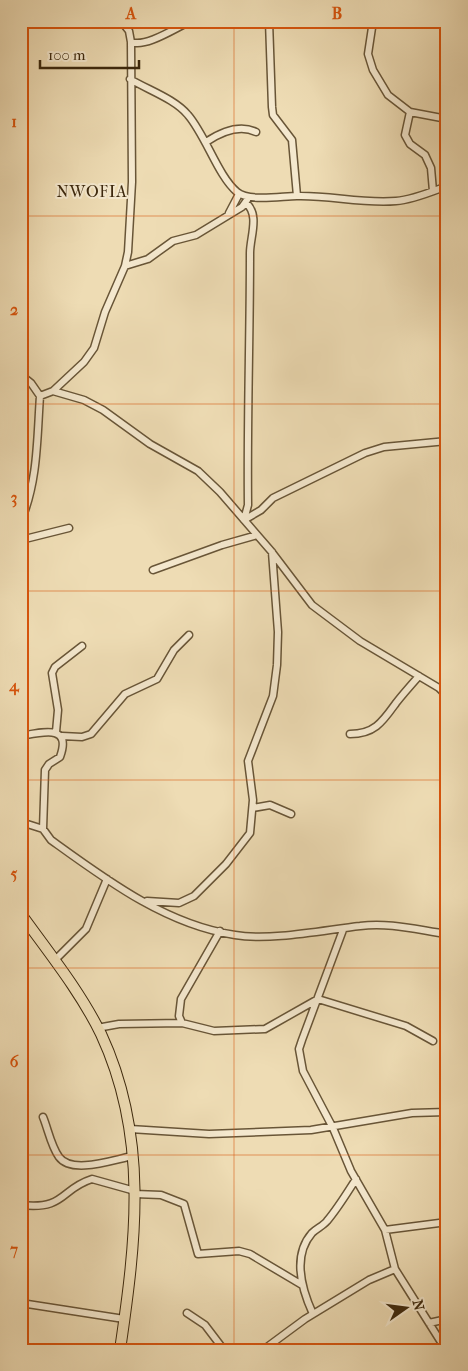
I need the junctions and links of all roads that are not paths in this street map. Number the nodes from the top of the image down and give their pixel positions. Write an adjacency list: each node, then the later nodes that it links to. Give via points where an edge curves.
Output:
1 (134, 21): 5 (street)
2 (191, 21): 6 (street, via 170,34 144,43)
3 (269, 21): 15 (street, via 273,115 292,140)
4 (373, 21): 8 (street, via 368,54 373,70 388,96)
5 (123, 22): 6 (street)
6 (131, 42): 7 (street)
7 (130, 79): 11 (street, via 181,107); 18 (street, via 132,182)
8 (410, 112): 9 (street); 13 (street, via 405,135 410,144 426,155)
9 (447, 119)
10 (256, 132): 11 (street, via 239,128)
11 (206, 142): 14 (street, via 228,182)
12 (447, 186): 13 (street)
13 (433, 191): 15 (street, via 398,201 378,202)
14 (239, 194): 16 (street); 17 (street)
15 (297, 196): 16 (street)
16 (247, 200): 17 (street); 23 (street, via 253,219 248,309 248,505)
17 (229, 213): 18 (street, via 196,235 173,241 148,259)
18 (125, 266): 20 (street, via 94,348)
19 (21, 375): 21 (street)
20 (53, 391): 21 (street); 23 (street, via 97,407 150,444 198,471)
21 (40, 396): 24 (street, via 34,477)
22 (447, 441): 23 (street, via 384,447 365,454 273,498)
23 (244, 520): 26 (street)
24 (21, 521)
25 (69, 528): 27 (street)
26 (257, 534): 28 (street); 29 (street)
27 (21, 540)
28 (271, 551): 32 (street, via 312,605 360,641); 37 (street, via 278,632 277,665 273,696 248,761)
29 (152, 570)
30 (189, 635): 34 (street, via 174,650 157,679 125,694 91,734 82,737)
31 (82, 646): 34 (street, via 52,673)
32 (419, 676): 33 (street); 35 (street, via 386,719 374,729)
33 (447, 696)
34 (59, 734): 36 (street); 40 (street, via 64,742 60,757 45,770)
35 (350, 734)
36 (21, 736)
37 (253, 808): 38 (street, via 270,806); 42 (street, via 250,833 226,864 194,896 179,903)
38 (291, 814)
39 (21, 822): 40 (street)
40 (43, 829): 41 (street, via 51,840)
41 (107, 879): 42 (street); 47 (street, via 86,930)
42 (142, 901): 45 (street, via 172,916)
43 (21, 914): 47 (main road)
44 (343, 930): 45 (street, via 276,935 235,935); 46 (street, via 389,925); 48 (street)
45 (220, 931): 49 (street, via 180,1000)
46 (447, 934)
47 (54, 961): 50 (main road)
48 (318, 999): 49 (street, via 265,1029 214,1031); 51 (street, via 406,1026); 54 (street, via 299,1049 300,1062)
49 (182, 1024): 50 (street, via 120,1024)
50 (97, 1028): 55 (main road, via 120,1088)
51 (433, 1041)
52 (447, 1112): 54 (street, via 412,1113)
53 (43, 1117): 56 (street, via 60,1158 66,1162 76,1166 91,1165)
54 (333, 1128): 55 (street, via 209,1134); 57 (street)
55 (130, 1129): 56 (main road)
56 (133, 1156): 58 (main road)
57 (356, 1179): 61 (street); 63 (street, via 339,1206 325,1224 312,1233 304,1248)
58 (135, 1193): 59 (street, via 92,1179 56,1203); 63 (street, via 161,1196 184,1204 198,1254 239,1251 250,1254); 68 (main road, via 133,1255)
59 (21, 1205)
60 (447, 1222): 61 (street)
61 (386, 1230): 62 (street)
62 (395, 1270): 66 (street, via 369,1280); 69 (street)
63 (302, 1285): 66 (street)
64 (21, 1303): 68 (street)
65 (187, 1313): 71 (street, via 205,1325)
66 (313, 1314): 72 (street)
67 (447, 1318): 69 (street)
68 (124, 1319): 70 (main road)
69 (429, 1323): 73 (street)
70 (120, 1350)
71 (224, 1350)
72 (263, 1350)
73 (446, 1350)

